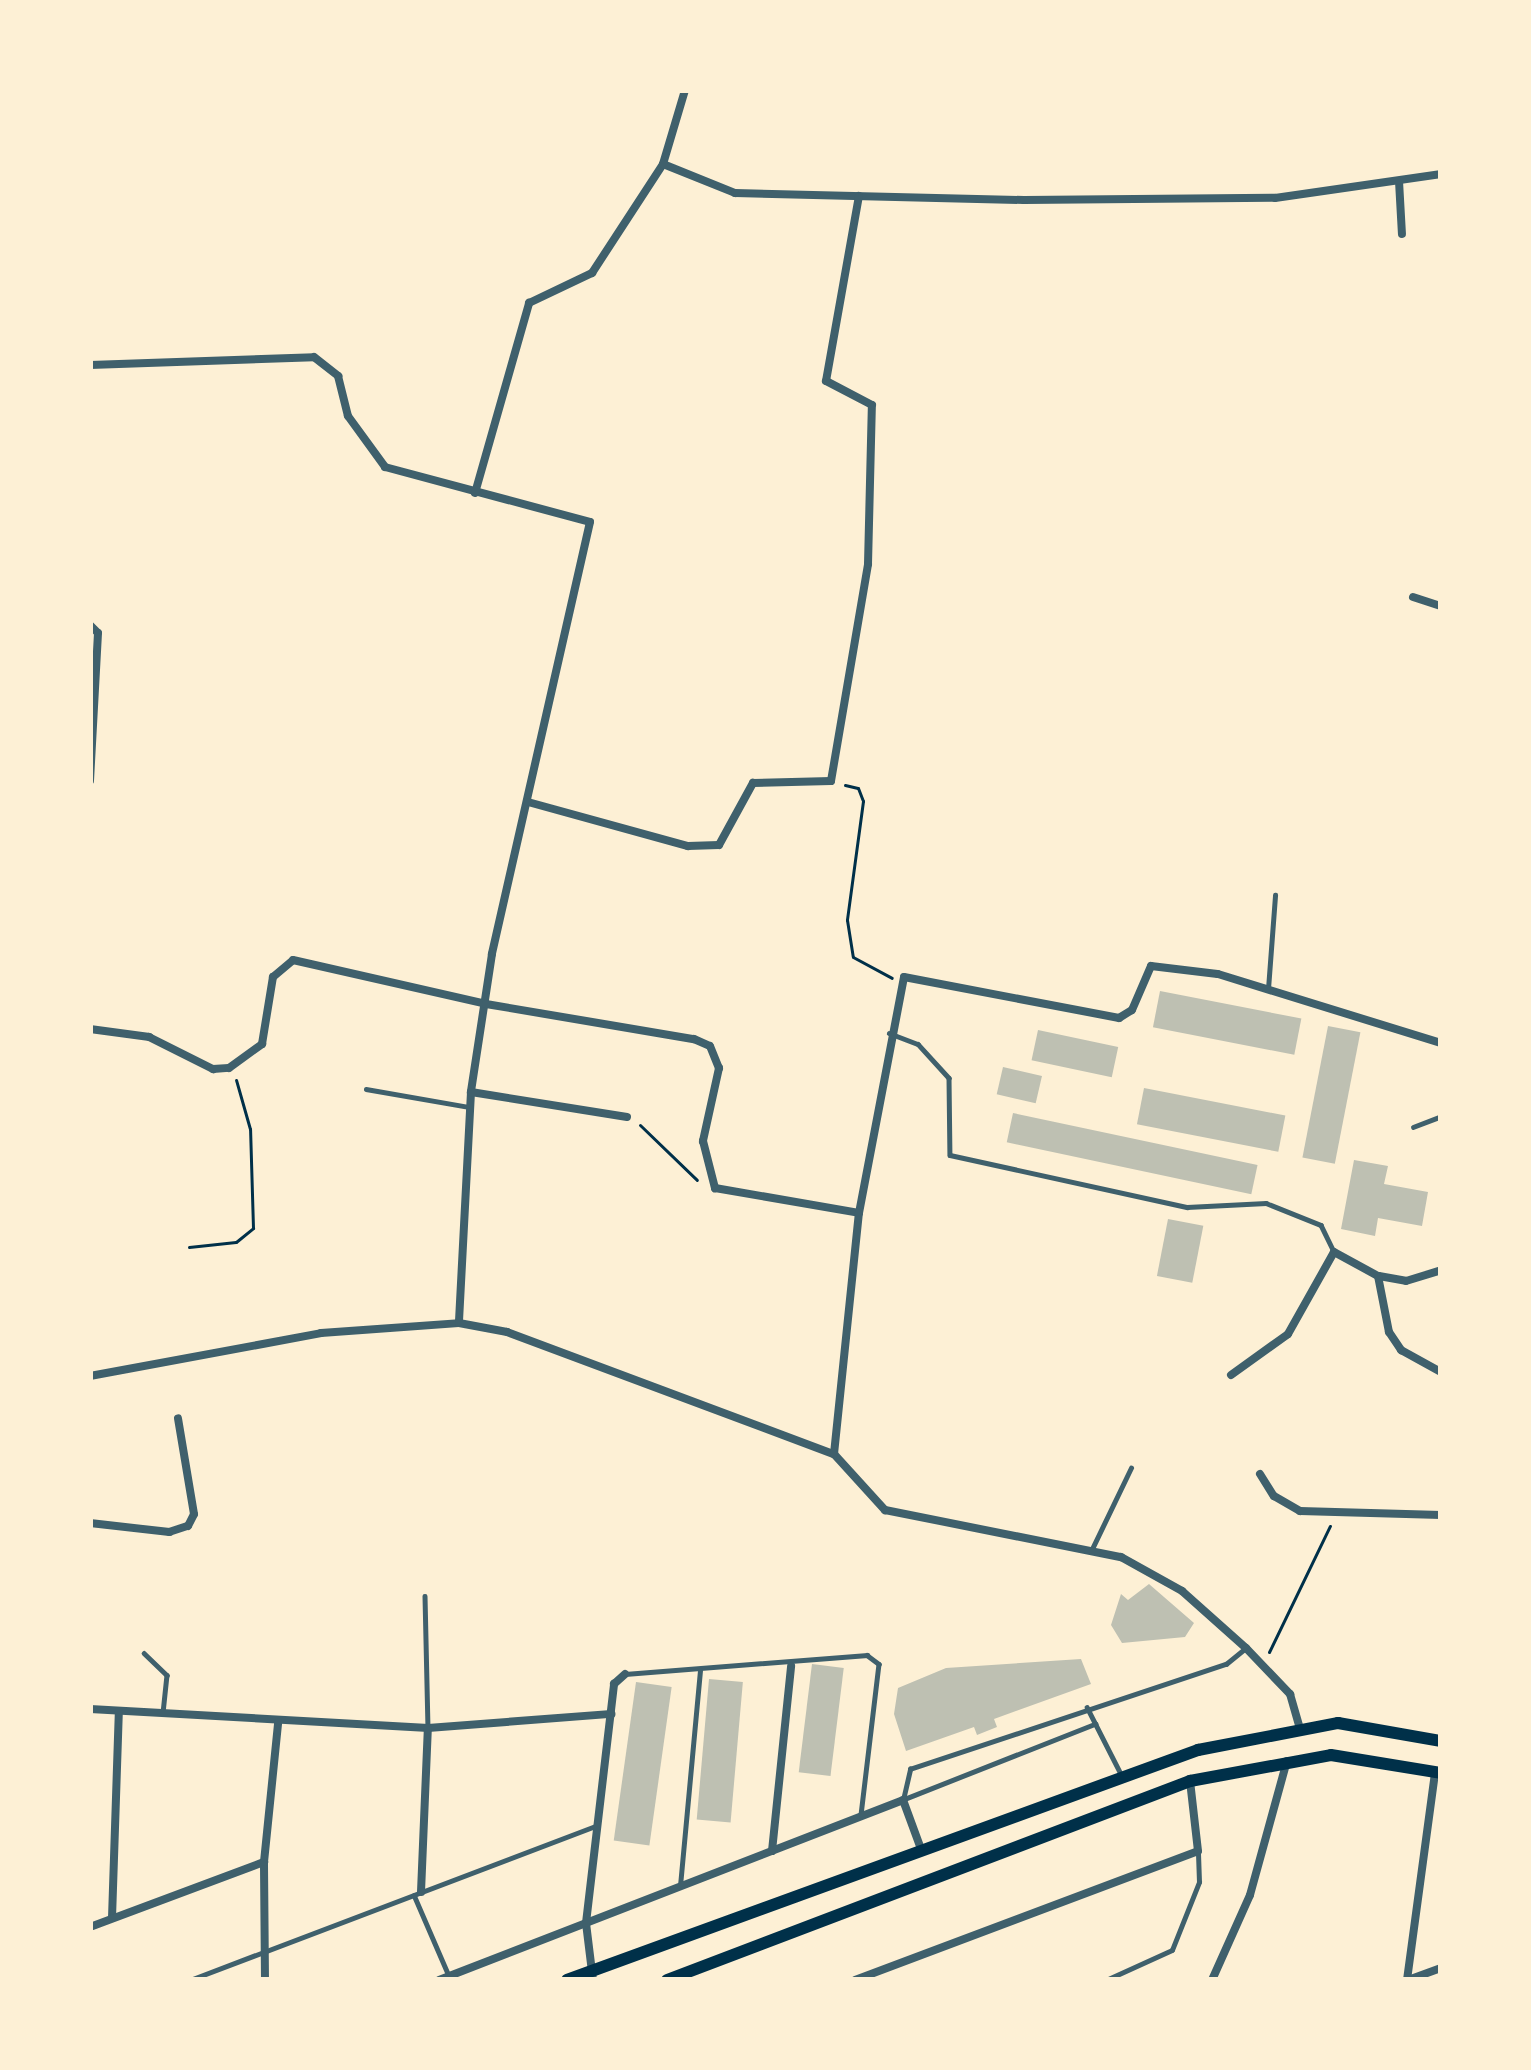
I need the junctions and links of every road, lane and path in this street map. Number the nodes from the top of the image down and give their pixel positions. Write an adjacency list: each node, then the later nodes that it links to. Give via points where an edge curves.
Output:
1 (685, 90): 2 (street)
2 (663, 164): 5 (street, via 734,193); 8 (street, via 592,274 529,303)
3 (1441, 174): 4 (street)
4 (1400, 181): 5 (street, via 1275,198); 6 (street)
5 (859, 196): 13 (street, via 826,380 872,406 868,564)
6 (1402, 234)
7 (90, 365): 8 (street, via 314,357 338,376 368,453 408,478)
8 (475, 493): 14 (street, via 590,522)
9 (1413, 596): 10 (street)
10 (1441, 606)
11 (90, 626): 12 (street, via 98,633)
12 (90, 781)
13 (831, 781): 14 (street, via 753,783 719,844 688,846); 16 (path, via 858,788 863,801 847,920 853,957)
14 (527, 802): 18 (street)
15 (1275, 895): 17 (lane)
16 (900, 981): 17 (street, via 909,976 1119,1018 1132,1010 1151,966); 20 (street)
17 (1268, 989): 21 (street)
18 (487, 1004): 22 (street, via 293,960 273,976 262,1044); 24 (street); 29 (street, via 710,1046 719,1068 703,1141)
19 (90, 1029): 22 (street, via 149,1037 213,1069)
20 (889, 1033): 30 (street); 32 (lane, via 918,1045 949,1078 950,1155 1187,1208 1266,1203 1322,1225)
21 (1441, 1043)
22 (229, 1068): 31 (path, via 250,1130 253,1228 236,1243)
23 (366, 1089): 25 (lane)
24 (471, 1092): 25 (street); 27 (street)
25 (470, 1107): 35 (street)
26 (1441, 1116): 28 (lane)
27 (627, 1117): 29 (path, via 686,1173)
28 (1414, 1127)
29 (715, 1188): 30 (street)
30 (859, 1214): 40 (street)
31 (189, 1247)
32 (1334, 1252): 34 (street); 37 (street, via 1288,1334)
33 (1441, 1270): 34 (street, via 1406,1281)
34 (1378, 1276): 36 (street, via 1389,1332 1401,1350)
35 (459, 1323): 38 (street, via 321,1333); 40 (street, via 578,1354)
36 (1441, 1372)
37 (1231, 1375)
38 (90, 1376)
39 (178, 1418): 45 (street, via 194,1514 188,1526 170,1532)
40 (834, 1454): 46 (street, via 885,1510)
41 (1130, 1468): 46 (lane)
42 (1260, 1474): 43 (street, via 1284,1505)
43 (1333, 1512): 44 (street); 50 (path)
44 (1441, 1515)
45 (90, 1523)
46 (1091, 1550): 48 (street, via 1172,1584)
47 (425, 1596): 62 (lane)
48 (1246, 1648): 50 (street); 54 (lane, via 1226,1664)
49 (144, 1653): 57 (lane, via 167,1675)
50 (1262, 1663): 61 (street, via 1290,1694)
51 (791, 1666): 52 (lane); 69 (lane, via 848,1653 879,1664); 72 (street)
52 (700, 1671): 53 (lane); 75 (lane)
53 (626, 1674): 58 (street, via 614,1684)
54 (1088, 1707): 60 (lane); 68 (lane, via 910,1769)
55 (90, 1709): 56 (street)
56 (119, 1711): 57 (street); 77 (street)
57 (163, 1712): 59 (street)
58 (611, 1714): 62 (street); 70 (street)
59 (278, 1723): 62 (street); 74 (street)
60 (1096, 1724): 65 (lane); 68 (lane)
61 (1299, 1726): 63 (main road, via 1377,1726); 65 (main road)
62 (428, 1728): 76 (street)
63 (1441, 1741)
64 (1288, 1759): 66 (main road, via 1356,1755); 67 (main road); 90 (street, via 1276,1817)
65 (1120, 1772): 71 (main road)
66 (1438, 1772): 91 (street)
67 (1190, 1781): 73 (street); 87 (main road)
68 (903, 1800): 69 (street); 71 (street)
69 (861, 1816): 72 (street)
70 (596, 1825): 76 (lane); 78 (street)
71 (921, 1849): 82 (main road)
72 (772, 1851): 75 (street)
73 (1198, 1851): 88 (street); 89 (lane, via 1199,1882 1172,1950)
74 (264, 1862): 77 (street); 80 (street)
75 (680, 1887): 78 (street)
76 (417, 1893): 80 (lane); 83 (lane)
77 (112, 1918): 79 (street)
78 (586, 1923): 82 (street); 83 (street)
79 (90, 1927)
80 (265, 1951): 84 (lane); 85 (street)
81 (1441, 1968): 91 (street)
82 (591, 1976): 86 (main road)
83 (444, 1978)
84 (190, 1980)
85 (265, 1980)
86 (567, 1980)
87 (667, 1980)
88 (855, 1980)
89 (1106, 1980)
90 (1212, 1980)
91 (1408, 1980)

